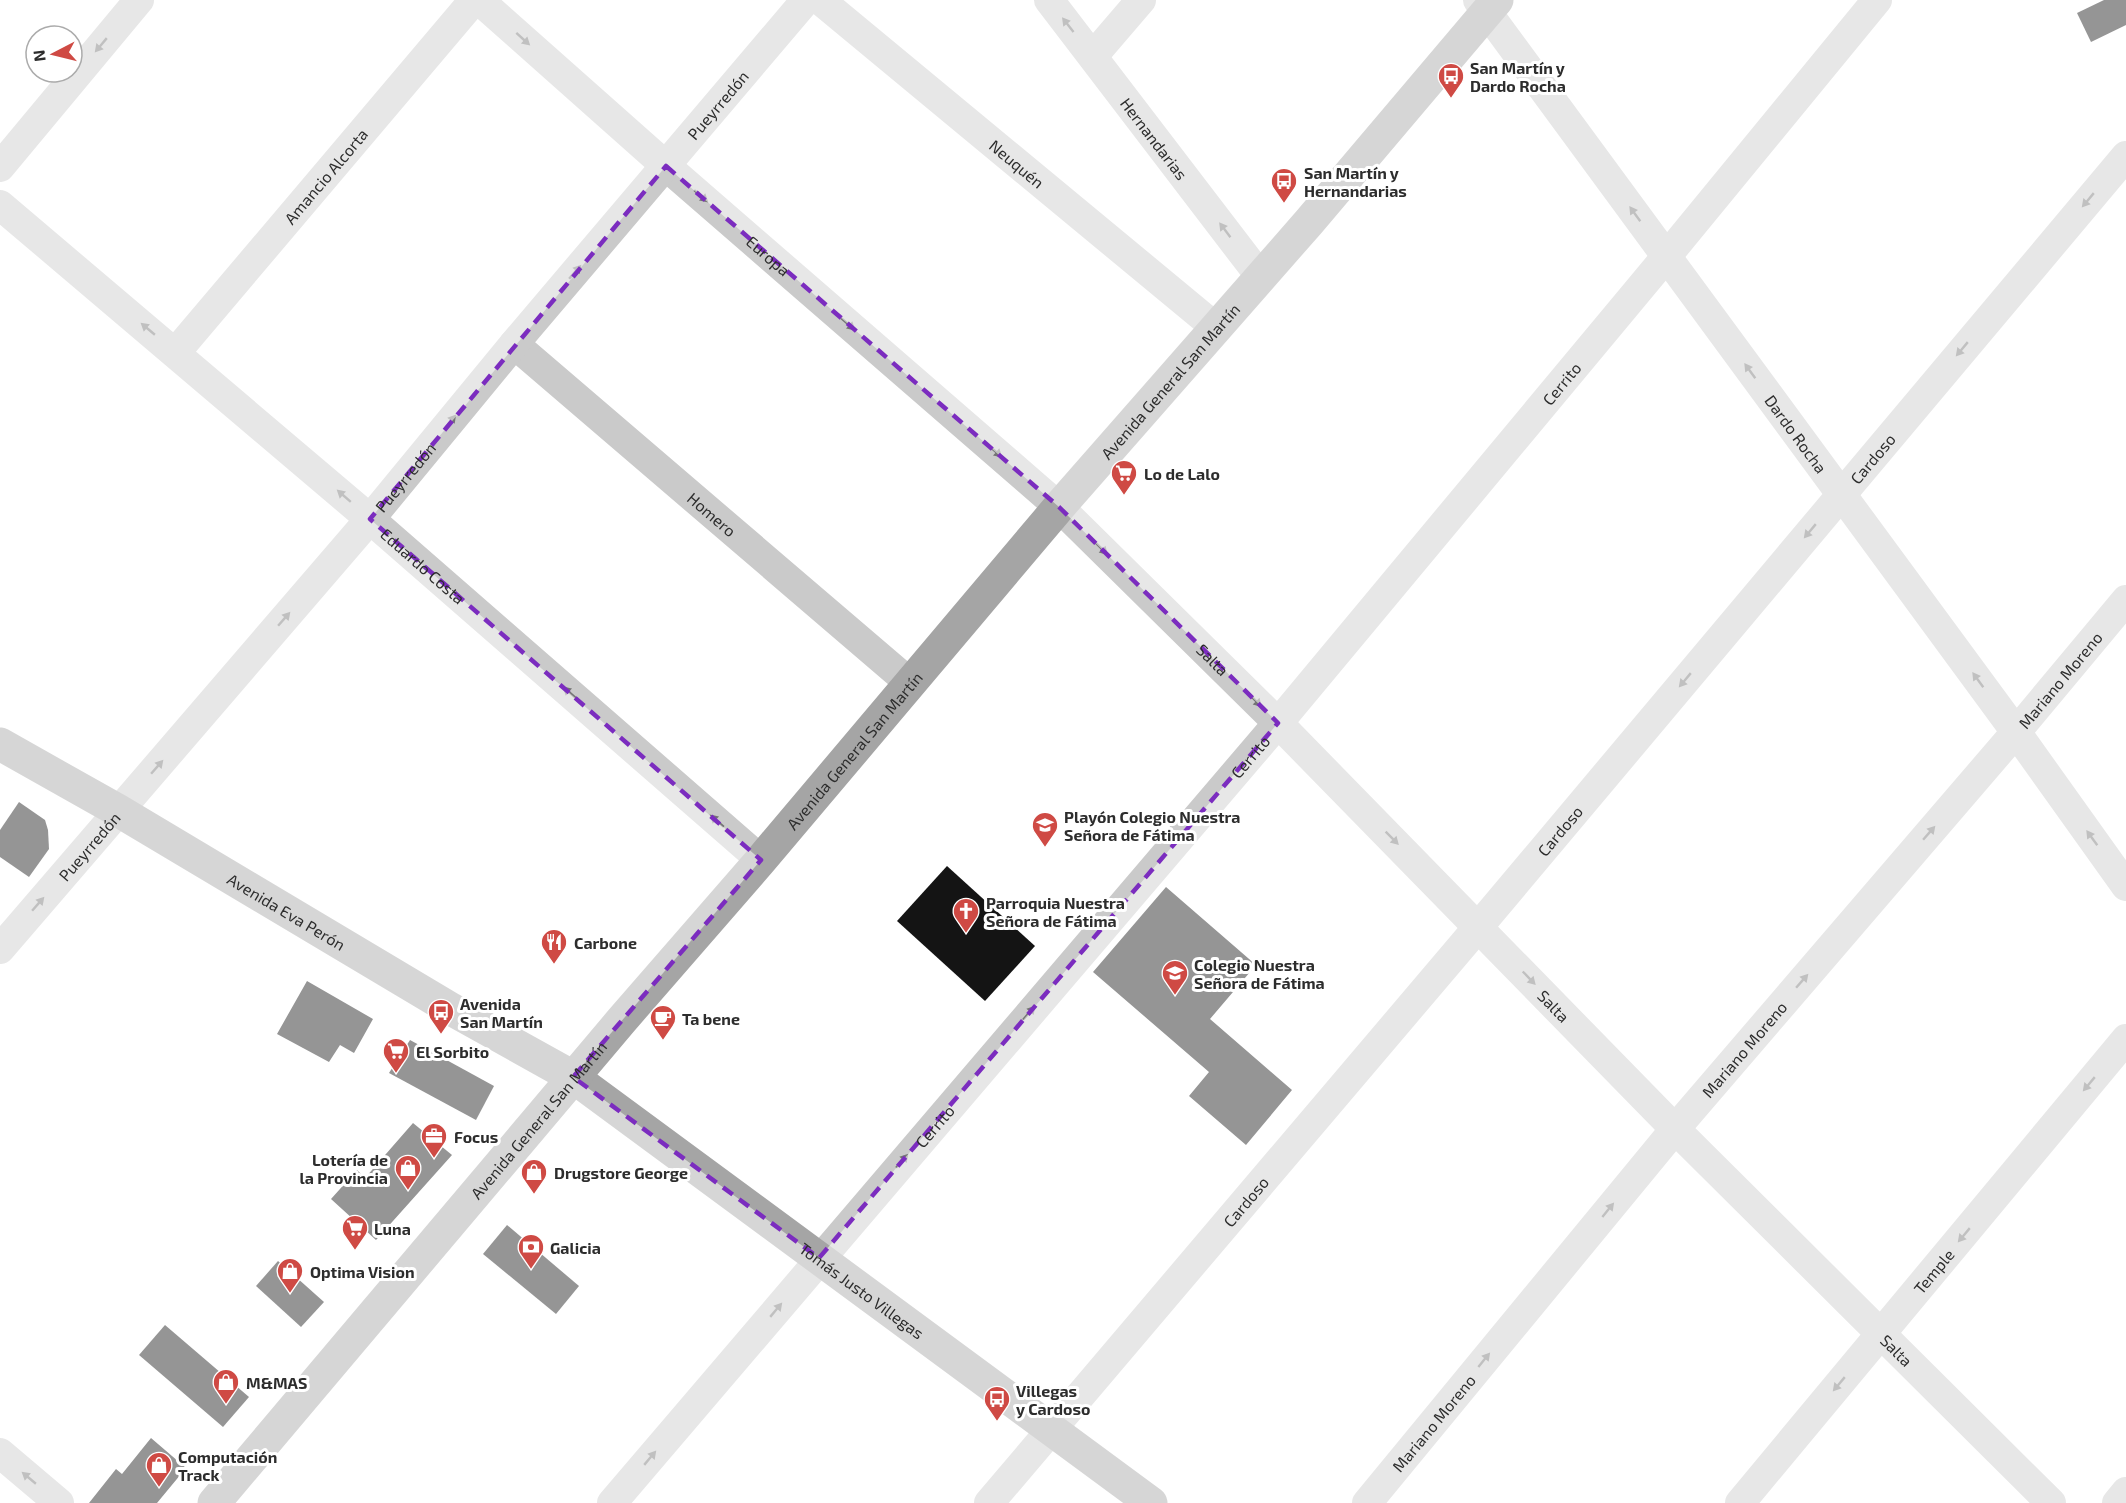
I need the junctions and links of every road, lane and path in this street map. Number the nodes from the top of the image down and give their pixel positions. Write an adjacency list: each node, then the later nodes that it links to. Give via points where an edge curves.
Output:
1 (139, 0): 13 (street, one-way to 13)
2 (474, 0): 19 (street, Amancio Alcorta)
3 (479, 0): 12 (street, Europa, one-way to 12)
4 (806, 0): 12 (street, Pueyrredón)
5 (820, 0): 17 (street, Neuquén)
6 (1049, 0): 10 (street, Hernandarias, one-way to 6)
7 (1141, 0): 10 (street)
8 (1877, 0): 15 (street, Cerrito)
9 (1488, 4): 15 (street, Dardo Rocha, one-way to 9); 16 (main road, Avenida General San Martín)
10 (1093, 56): 16 (street, Hernandarias, one-way to 10)
11 (2126, 156): 20 (street, Cardoso, one-way to 20)
12 (666, 166): 18 (street, Pueyrredón, one-way to 12); 21 (street, Europa, one-way to 21)
13 (0, 167)
14 (0, 205): 19 (street, Eduardo Costa, one-way to 14)
15 (1666, 257): 20 (street, Dardo Rocha, one-way to 15); 25 (street, Cerrito)
16 (1260, 276): 17 (main road, Avenida General San Martín)
17 (1215, 327): 21 (main road, Avenida General San Martín)
18 (514, 344): 22 (street, Pueyrredón, one-way to 18); 24 (street, Homero)
19 (176, 352): 22 (street, Eduardo Costa, one-way to 19)
20 (1841, 493): 26 (street, Dardo Rocha, one-way to 20); 31 (street, Cardoso, one-way to 31)
21 (1059, 507): 24 (main road, Avenida General San Martín); 25 (street, Salta, one-way to 25)
22 (370, 519): 28 (street, Pueyrredón, one-way to 22); 29 (street, Eduardo Costa, one-way to 22)
23 (2126, 600): 26 (street, Mariano Moreno)
24 (911, 684): 29 (main road, Avenida General San Martín)
25 (1278, 723): 31 (street, Salta, one-way to 31); 36 (street, Cerrito, one-way to 25)
26 (2016, 732): 30 (street, Dardo Rocha, one-way to 26); 35 (street, Mariano Moreno, one-way to 26)
27 (0, 744): 28 (main road, Avenida Eva Perón)
28 (119, 811): 32 (street, Pueyrredón, one-way to 28); 34 (main road, Avenida Eva Perón, via 451,1009)
29 (761, 860): 34 (main road, Avenida General San Martín)
30 (2126, 886)
31 (1479, 926): 35 (street, Salta, one-way to 35); 38 (street, Cardoso)
32 (0, 949)
33 (2126, 1039): 37 (street, Temple, one-way to 37)
34 (573, 1077): 36 (main road, Tomás Justo Villegas); 42 (main road, Avenida General San Martín)
35 (1675, 1129): 37 (street, Salta); 46 (street, Mariano Moreno, one-way to 35)
36 (819, 1258): 38 (main road, Tomás Justo Villegas); 43 (street, Cerrito, one-way to 36)
37 (1881, 1335): 47 (street, Temple, one-way to 47); 48 (street, Salta)
38 (1052, 1431): 44 (street, Cardoso); 45 (main road, Tomás Justo Villegas)
39 (0, 1453): 41 (street, one-way to 39)
40 (2126, 1492): 49 (street)
41 (59, 1503)
42 (214, 1503)
43 (612, 1503)
44 (989, 1503)
45 (1151, 1503)
46 (1367, 1503)
47 (1740, 1503)
48 (2051, 1503)
49 (2117, 1503)

